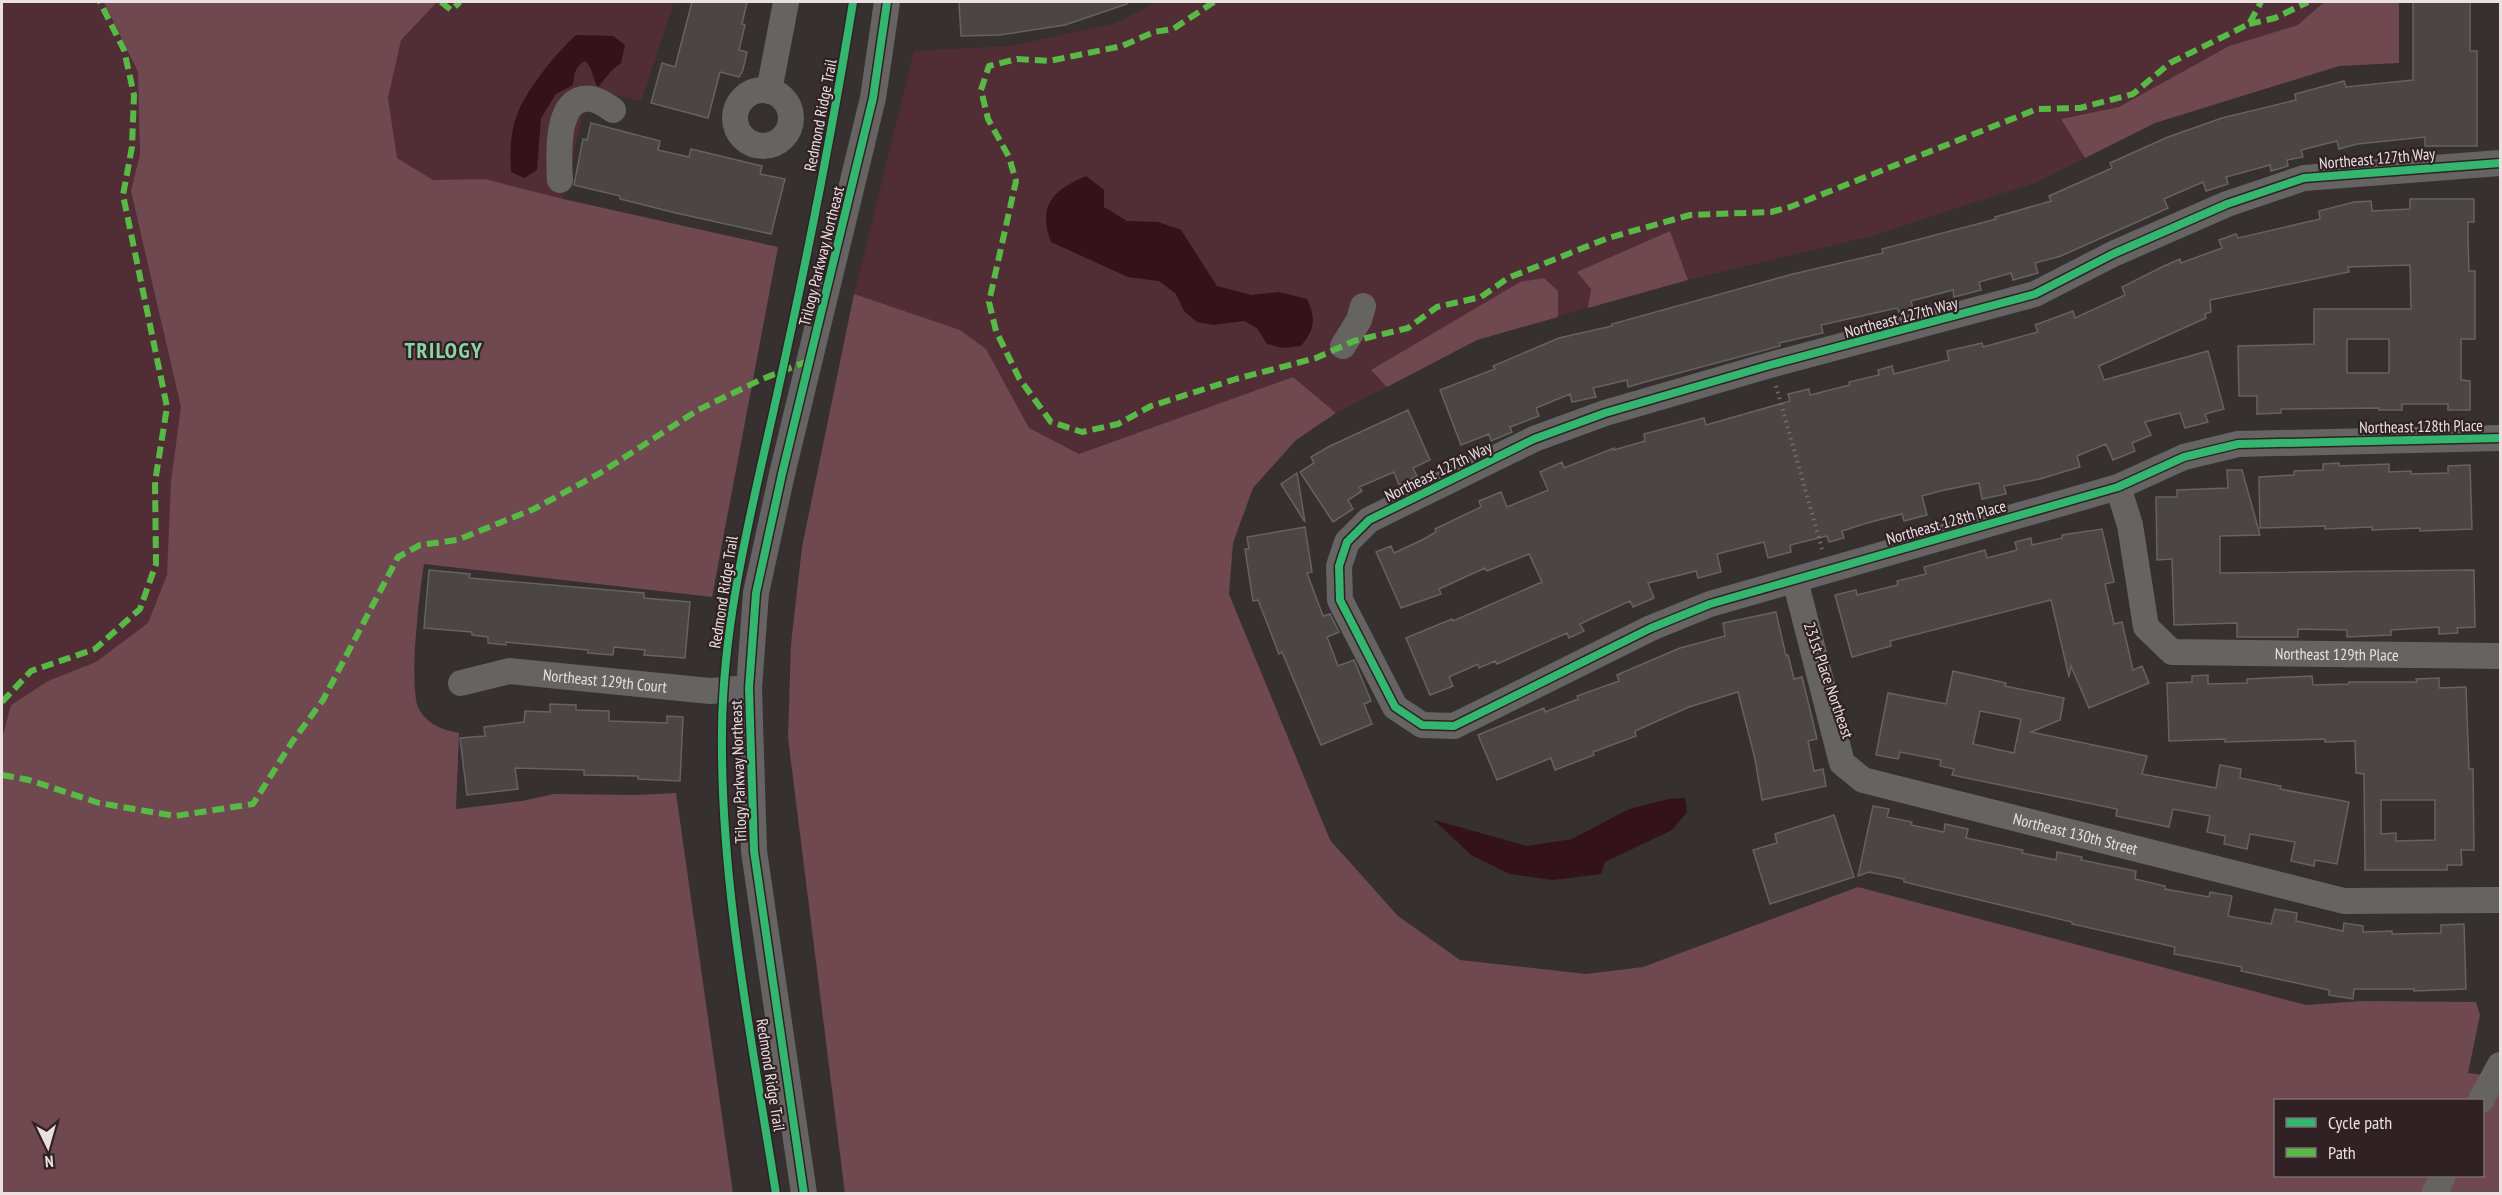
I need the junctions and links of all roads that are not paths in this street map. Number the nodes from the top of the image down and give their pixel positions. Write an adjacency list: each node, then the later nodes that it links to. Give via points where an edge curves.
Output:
1 (786, 2): 3 (street)
2 (887, 2): 14 (street, Trilogy Parkway Northeast, via 873,98 756,593)
3 (769, 91)
4 (613, 110): 6 (street, via 587,99 566,114 559,135)
5 (2500, 163): 15 (street, Northeast 127th Way, via 2304,178 2227,204 2113,254 2035,294 1605,413 1534,439 1369,520 1347,542 1339,566 1340,600 1395,707)
6 (560, 180)
7 (1363, 306): 8 (street)
8 (1343, 346)
9 (2500, 438): 10 (street, Northeast 128th Place, via 2238,444 2184,457)
10 (2118, 487): 11 (street, Northeast 128th Place); 12 (street, Northeast 129th Place, via 2130,525 2145,627 2172,651)
11 (1795, 580): 15 (street, Northeast 128th Place, via 1710,604 1651,628 1454,726); 16 (street, 231st Place Northeast)
12 (2500, 656)
13 (461, 683): 14 (street, Northeast 129th Court, via 509,671 710,691)
14 (749, 688): 21 (street, Trilogy Parkway Northeast, via 754,851)
15 (1422, 725)
16 (1863, 780): 17 (street, Northeast 130th Street, via 2344,901)
17 (2500, 900)
18 (2500, 1065): 19 (street)
19 (2482, 1099)
20 (2442, 1177): 22 (street)
21 (804, 1194)
22 (2434, 1194)

